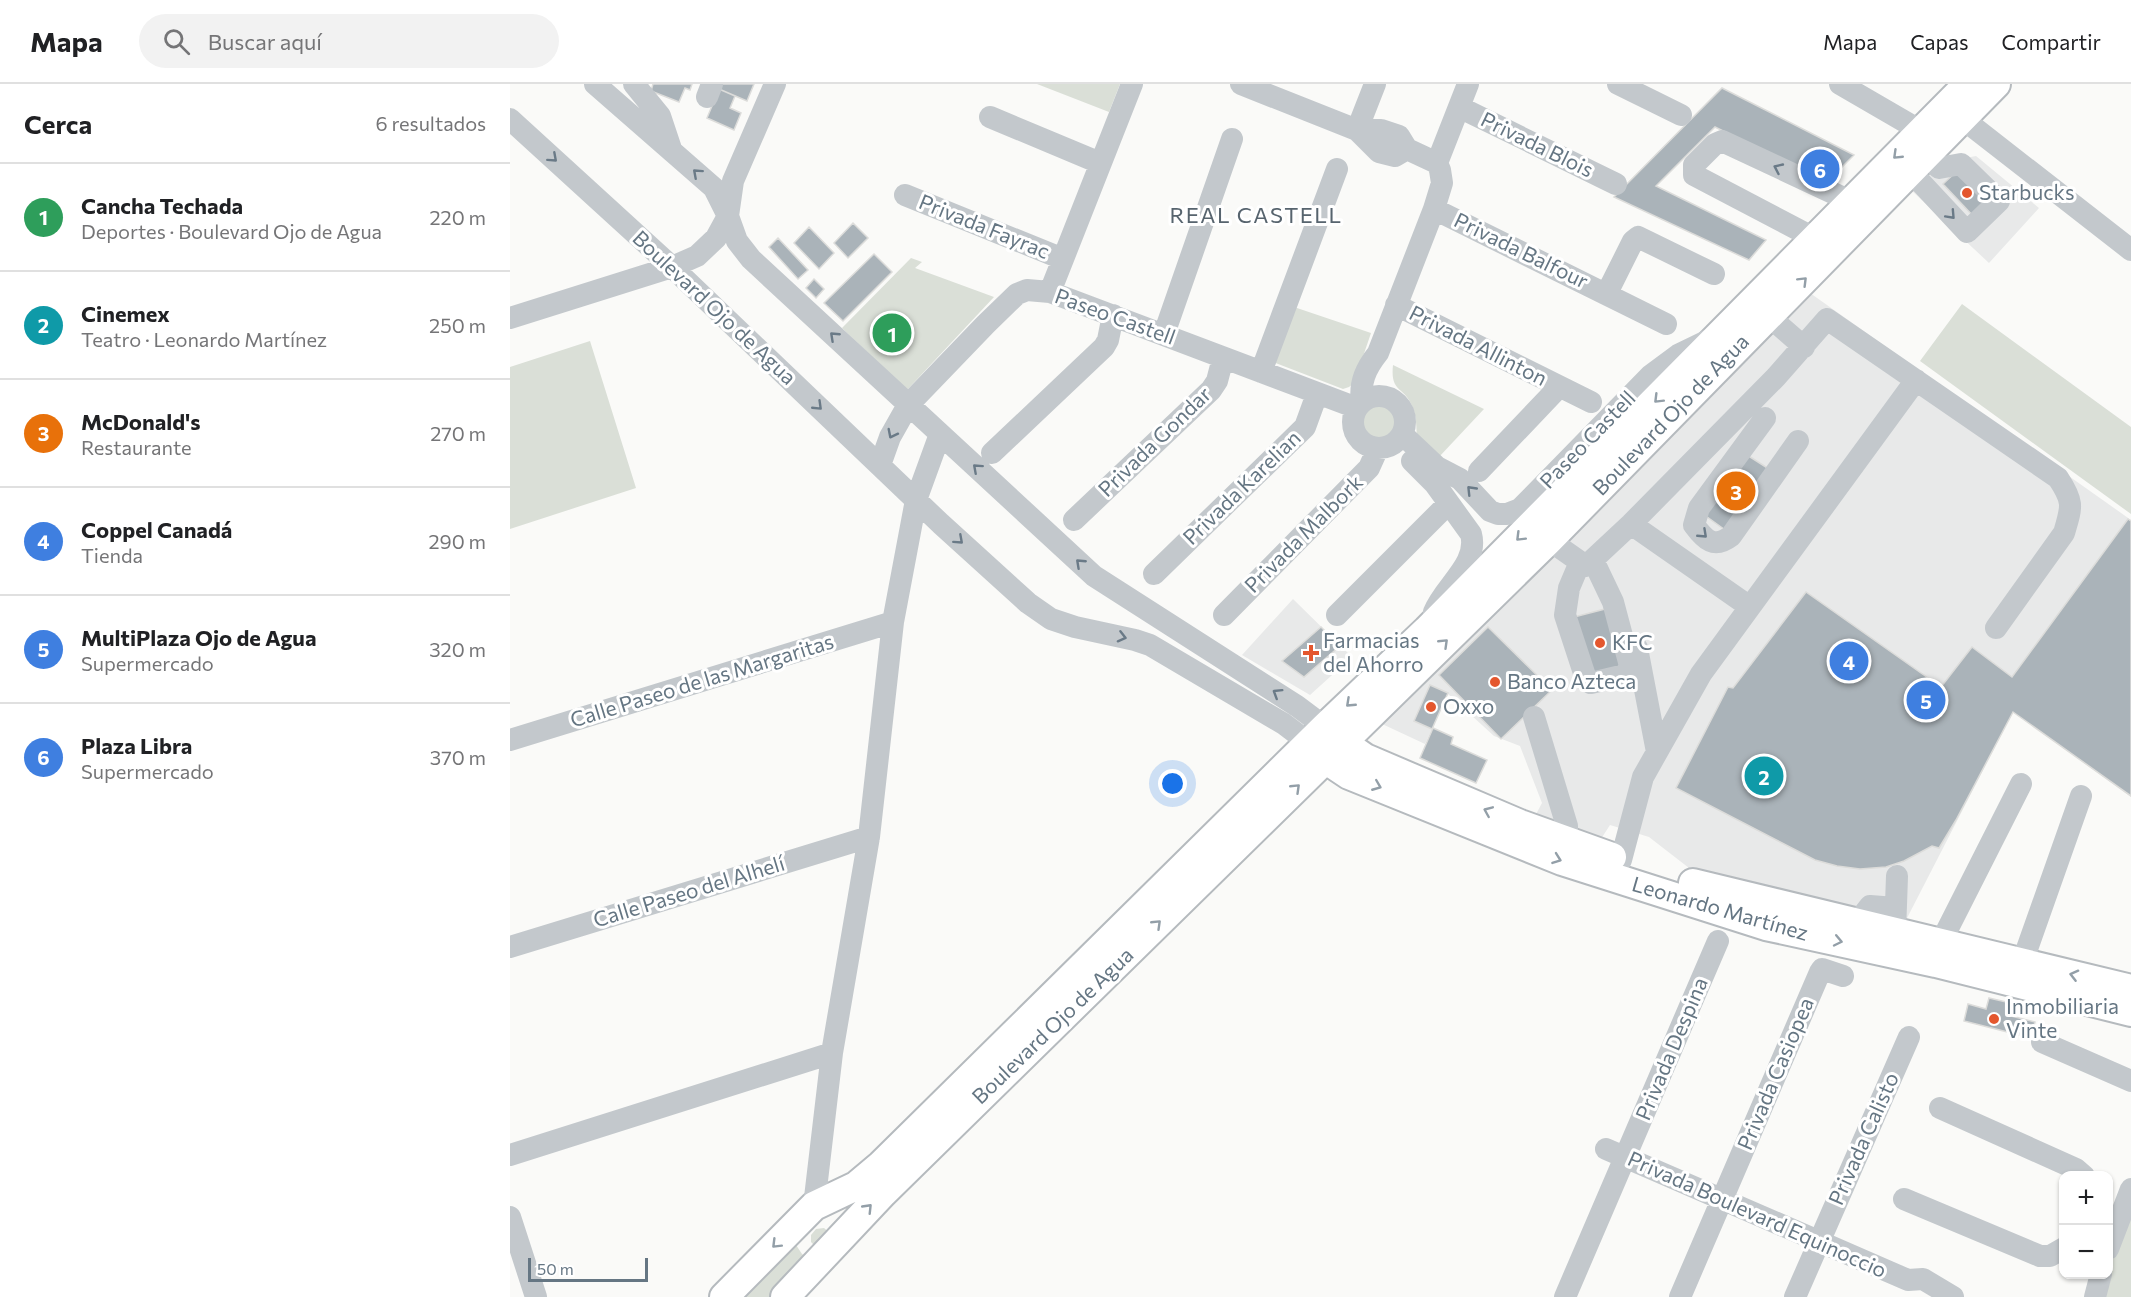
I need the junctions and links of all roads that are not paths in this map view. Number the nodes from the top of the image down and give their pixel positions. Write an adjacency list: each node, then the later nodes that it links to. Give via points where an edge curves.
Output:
1 (595, 84): 18 (street)
2 (634, 84): 18 (street, via 660,116)
3 (776, 84): 27 (street, via 733,181)
4 (1132, 84): 20 (street)
5 (1375, 84): 16 (street)
6 (1468, 84): 12 (street, Privada Blois)
7 (1618, 84): 13 (street)
8 (1840, 84): 19 (street)
9 (1996, 84): 11 (main road, Boulevard Ojo de Agua)
10 (1253, 86): 16 (street)
11 (1960, 95): 19 (main road, Boulevard Ojo de Agua); 29 (street)
12 (1459, 107): 21 (street, Privada Blois); 23 (street, Privada Blois)
13 (1681, 115)
14 (990, 117): 20 (street)
15 (510, 119): 31 (street, Boulevard Ojo de Agua, one-way to 31)
16 (1357, 130): 21 (street, via 1379,152 1395,156 1407,149)
17 (1232, 139): 41 (street)
18 (672, 150): 27 (street, one-way to 18, via 714,188)
19 (1919, 153): 25 (main road, Boulevard Ojo de Agua, one-way to 25); 36 (main road, Boulevard Ojo de Agua, one-way to 19)
20 (1100, 163): 30 (street)
21 (1437, 163): 26 (street, via 1442,183)
22 (1337, 169): 45 (street)
23 (1616, 184)
24 (905, 195): 30 (street, Privada Fayrac)
25 (1850, 201): 28 (main road, Boulevard Ojo de Agua); 28 (street, one-way to 28, via 1722,141 1694,165 1694,176)
26 (1434, 209): 34 (street, Privada Balfour); 35 (street)
27 (728, 216): 31 (street, via 716,238 696,256); 51 (street, one-way to 27, via 751,259 737,241)
28 (1814, 238): 36 (main road, Boulevard Ojo de Agua)
29 (2131, 250)
30 (1062, 259): 33 (street)
31 (672, 267): 38 (street); 58 (street, Boulevard Ojo de Agua, one-way to 58)
32 (1714, 274): 34 (street, Privada Balfour, via 1638,237)
33 (1050, 292): 37 (street, Paseo Castell); 51 (street, Paseo Castell, via 1027,290 1017,294)
34 (1607, 293): 39 (street, Privada Balfour)
35 (1396, 305): 43 (street); 47 (street, Privada Allinton)
36 (1761, 309): 40 (main road, Boulevard Ojo de Agua); 42 (street); 64 (main road, Boulevard Ojo de Agua)
37 (1113, 315): 41 (street, Paseo Castell); 57 (street, via 1104,347)
38 (510, 318)
39 (1666, 324)
40 (1724, 333): 56 (street, Paseo Castell, one-way to 56, via 1678,355 1651,375 1520,509 1507,514 1490,511 1460,479); 73 (main road, Boulevard Ojo de Agua, one-way to 73)
41 (1164, 334): 44 (street, Paseo Castell)
42 (1804, 346): 46 (street, via 1827,319); 63 (street)
43 (1378, 352): 49 (street); 52 (street, via 1362,382)
44 (1223, 358): 45 (street, Paseo Castell); 62 (street, Privada Gondar, via 1211,390)
45 (1261, 372): 48 (street, Paseo Castell)
46 (1916, 380): 67 (street); 72 (street, via 2058,478 2070,495 2064,533)
47 (1558, 387): 50 (street, Privada Allinton); 59 (street, Privada Allinton)
48 (1317, 393): 52 (street, Paseo Castell); 66 (street, Privada Karelian, via 1305,427)
49 (1386, 397): 52 (street, via 1370,398); 56 (street, via 1402,409 1405,426)
50 (1591, 402)
51 (908, 405): 54 (street); 58 (street, Paseo Castell, one-way to 58)
52 (1359, 405): 56 (street, via 1353,426 1362,441)
53 (1765, 418): 55 (street, one-way to 55, via 1700,508 1694,525 1702,537 1713,543 1731,536)
54 (940, 434): 60 (street); 76 (street, one-way to 54, via 1297,706 1094,576)
55 (1798, 441)
56 (1391, 442): 61 (street, via 1435,484); 68 (street, Privada Malbork)
57 (992, 453)
58 (880, 465): 60 (street, Boulevard Ojo de Agua)
59 (1479, 471)
60 (916, 500): 70 (street); 76 (street, Boulevard Ojo de Agua, one-way to 76, via 1028,603 1051,619 1150,645 1274,718)
61 (1448, 504): 69 (street); 73 (street, via 1473,542 1467,561 1436,607)
62 (1074, 520)
63 (1631, 524): 65 (street); 67 (street)
64 (1549, 540): 65 (street); 76 (main road, Boulevard Ojo de Agua, one-way to 64)
65 (1587, 561): 65 (street, via 1569,588 1565,615 1585,676 1591,683 1625,675 1630,666 1613,603)
66 (1154, 574)
67 (1750, 607): 77 (street, via 1701,674)
68 (1224, 615)
69 (1337, 615)
70 (893, 622): 75 (street, Calle Paseo de las Margaritas); 80 (street)
71 (1633, 626): 77 (street)
72 (1996, 628)
73 (1427, 630): 76 (main road, Boulevard Ojo de Agua, one-way to 76)
74 (1534, 717): 81 (street, via 1567,825)
75 (510, 740)
76 (1325, 743): 81 (main road, Leonardo Martínez, one-way to 76); 82 (main road, Leonardo Martínez, one-way to 82, via 1349,775 1503,838); 103 (main road, Boulevard Ojo de Agua, via 881,1165 856,1186); 106 (main road, Boulevard Ojo de Agua, one-way to 76)
77 (1657, 752): 82 (street)
78 (2020, 784): 87 (street)
79 (2081, 796): 88 (street)
80 (869, 837): 86 (street, Calle Paseo del Alhelí); 94 (street)
81 (1567, 841): 82 (main road, Leonardo Martínez)
82 (1609, 855): 84 (main road, Leonardo Martínez, via 1724,892 1856,924); 87 (main road, Leonardo Martínez, one-way to 87, via 1638,886 1766,926)
83 (1897, 876): 84 (street)
84 (1895, 920): 87 (main road, Leonardo Martínez)
85 (1718, 941): 97 (street, Privada Despina)
86 (510, 947)
87 (1938, 953): 88 (main road, Leonardo Martínez); 91 (main road, Leonardo Martínez)
88 (2022, 963): 90 (main road, Leonardo Martínez, one-way to 88)
89 (1843, 976): 102 (street, Privada Casiopea, via 1826,969 1820,972)
90 (2131, 989)
91 (2131, 1012)
92 (1909, 1036): 107 (street, Privada Calisto)
93 (2055, 1040): 95 (street)
94 (832, 1053): 98 (street); 103 (street)
95 (2131, 1081)
96 (1940, 1108): 99 (street)
97 (1616, 1153): 102 (street, Privada Boulevard Equinoccio); 115 (street, Privada Despina)
98 (510, 1155)
99 (2079, 1171)
100 (2131, 1189): 105 (street)
101 (1904, 1198): 108 (street, via 2040,1256)
102 (1721, 1199): 107 (street, Privada Boulevard Equinoccio); 116 (street)
103 (806, 1214): 106 (main road, via 825,1211); 109 (main road, via 809,1248); 113 (main road, Boulevard Ojo de Agua, one-way to 113)
104 (510, 1217): 112 (street)
105 (2113, 1233)
106 (841, 1236): 109 (main road, Boulevard Ojo de Agua)
107 (1819, 1242): 111 (street, Privada Boulevard Equinoccio); 117 (street, Privada Calisto)
108 (2059, 1251)
109 (822, 1257): 114 (main road, Boulevard Ojo de Agua)
110 (2100, 1279): 119 (street)
111 (1916, 1289): 118 (street, Privada Boulevard Equinoccio)
112 (536, 1297)
113 (724, 1297)
114 (785, 1297)
115 (1565, 1297)
116 (1680, 1297)
117 (1796, 1297)
118 (1953, 1297)
119 (2095, 1297)

